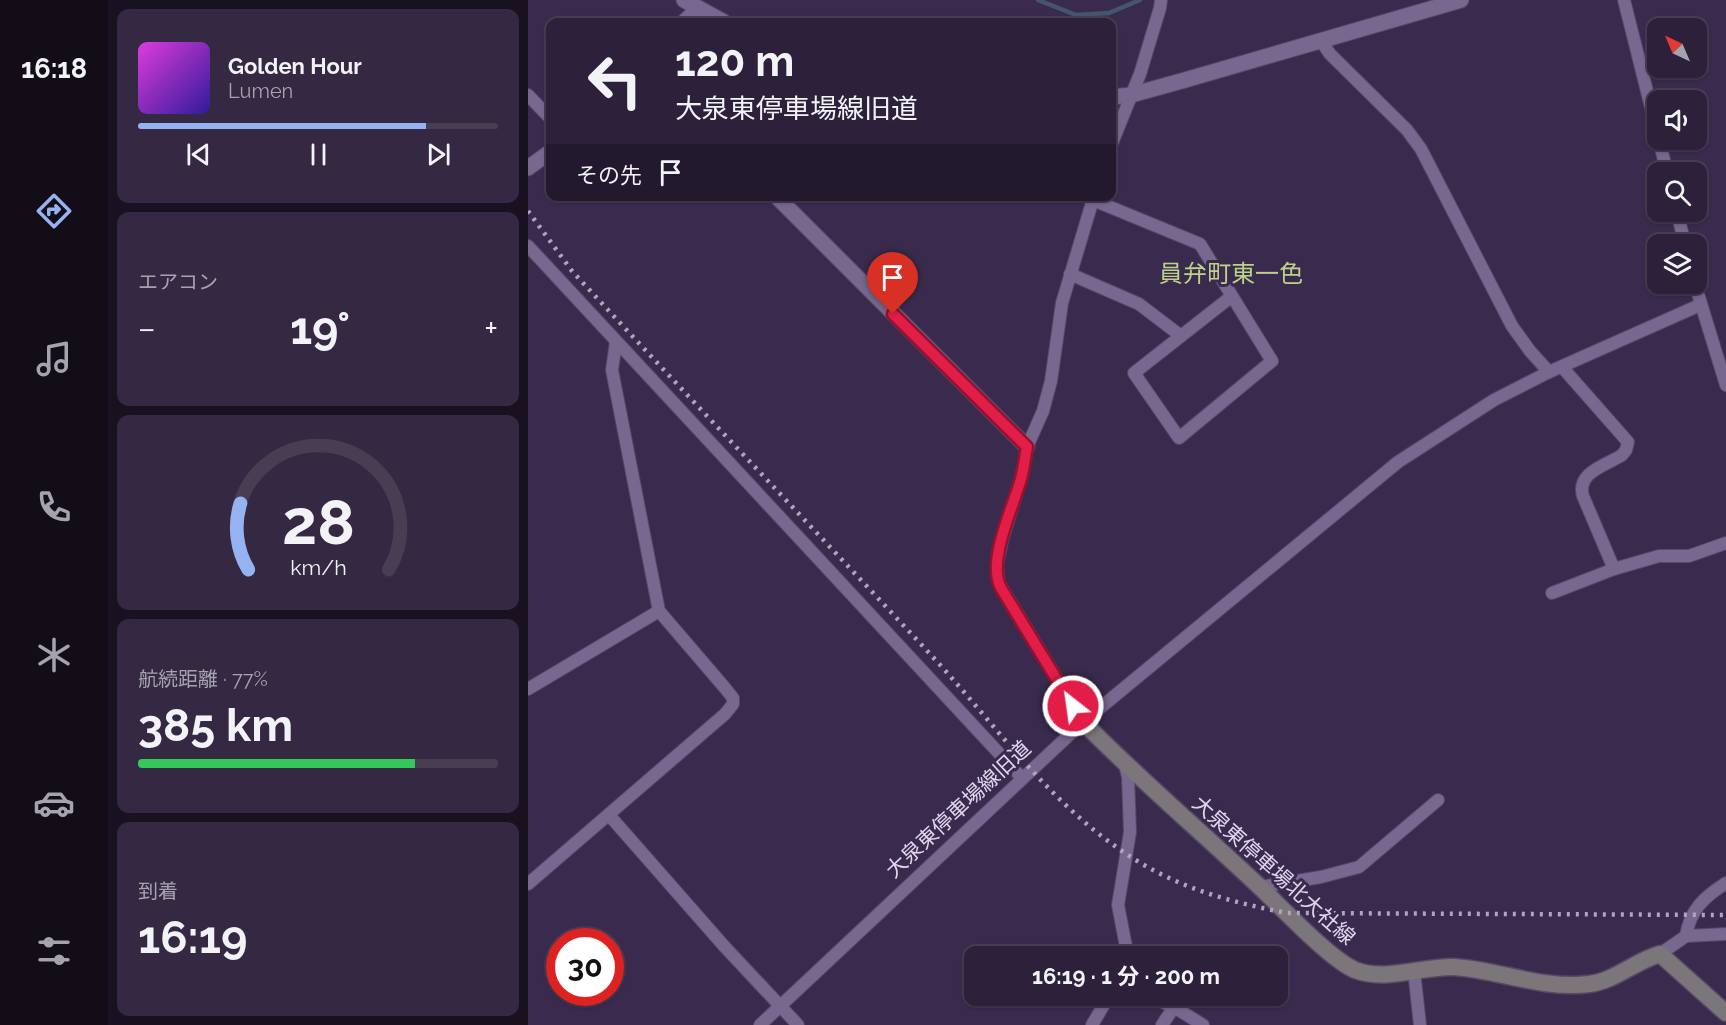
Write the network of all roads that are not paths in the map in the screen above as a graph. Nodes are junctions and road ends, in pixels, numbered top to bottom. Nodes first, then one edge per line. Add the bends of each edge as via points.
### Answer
1 (684, 0) edge
2 (1161, 0) edge
3 (1461, 0) edge
4 (1624, 0) edge
5 (702, 4) edge
6 (688, 18) edge
7 (719, 18) edge
8 (1321, 41) junction
9 (1647, 91) edge
10 (528, 95) edge
11 (1131, 95) junction
12 (1116, 97) edge
13 (546, 114) edge
14 (1116, 133) edge
15 (546, 155) edge
16 (528, 168) edge
17 (781, 201) edge
18 (1093, 201) edge
19 (1101, 201) edge
20 (528, 246) edge
21 (1070, 274) junction
22 (1697, 294) edge
23 (1232, 296) junction
24 (1700, 305) junction
25 (1181, 336) junction
26 (615, 342) junction
27 (1562, 367) junction
28 (1549, 372) junction
29 (1726, 385) edge
30 (1027, 447) junction
31 (1726, 543) edge
32 (1614, 569) junction
33 (1552, 593) dead end
34 (659, 611) junction
35 (528, 688) edge
36 (1083, 722) junction
37 (1125, 765) junction
38 (1022, 778) junction
39 (1438, 800) dead end
40 (609, 815) junction
41 (1726, 883) edge
42 (528, 884) edge
43 (1260, 887) junction
44 (1726, 934) edge
45 (1686, 936) junction
46 (1126, 946) edge
47 (1660, 954) junction
48 (1414, 971) junction
49 (779, 1006) junction
50 (1103, 1006) edge
51 (1174, 1007) joint
52 (1726, 1013) edge
53 (760, 1025) edge
54 (798, 1025) edge
55 (1092, 1025) edge
56 (1162, 1025) edge
57 (1203, 1025) edge
58 (1420, 1025) edge

1 - 5 street
2 - 11 street
3 - 8 street
4 - 9 street
5 - 6 street
5 - 7 street
8 - 11 street
8 - 28 street via 1421,148 1512,326
10 - 13 street
11 - 12 street
11 - 14 street
15 - 16 street
17 - 30 street
18 - 21 street
19 - 23 street via 1200,244
20 - 26 street
21 - 25 street via 1139,304
21 - 30 street via 1051,381
22 - 24 street
23 - 25 street
23 - 25 street via 1272,361 1179,438 1134,373
24 - 27 street, 大泉東停車場線旧道
24 - 29 street
26 - 34 street via 612,370
26 - 38 street
27 - 28 street, 大泉東停車場線旧道
27 - 32 street via 1628,442 1622,454 1588,474 1582,484 1583,496
28 - 36 street, 大泉東停車場線旧道 via 1494,400 1398,462
30 - 36 street via 1000,547 997,577
31 - 32 street via 1689,556 1659,556
32 - 33 street
34 - 35 street
34 - 40 street via 734,704
36 - 37 main road, 大泉東停車場北大社線
36 - 38 street, 大泉東停車場線旧道
37 - 43 main road, 大泉東停車場北大社線
37 - 46 street via 1130,832 1118,905
38 - 49 street, 大泉東停車場線旧道
39 - 43 street via 1359,867
40 - 42 street
40 - 49 street
41 - 45 street via 1695,908
43 - 48 main road, 大泉東停車場北大社線 via 1348,966 1381,974
44 - 45 street
45 - 47 street
47 - 48 main road, 大泉東停車場北大社線 via 1604,981 1588,984 1564,985 1453,967
47 - 52 main road
48 - 58 street
49 - 53 street, 大泉東停車場線旧道
49 - 54 street
50 - 55 street
51 - 56 street
51 - 57 street

